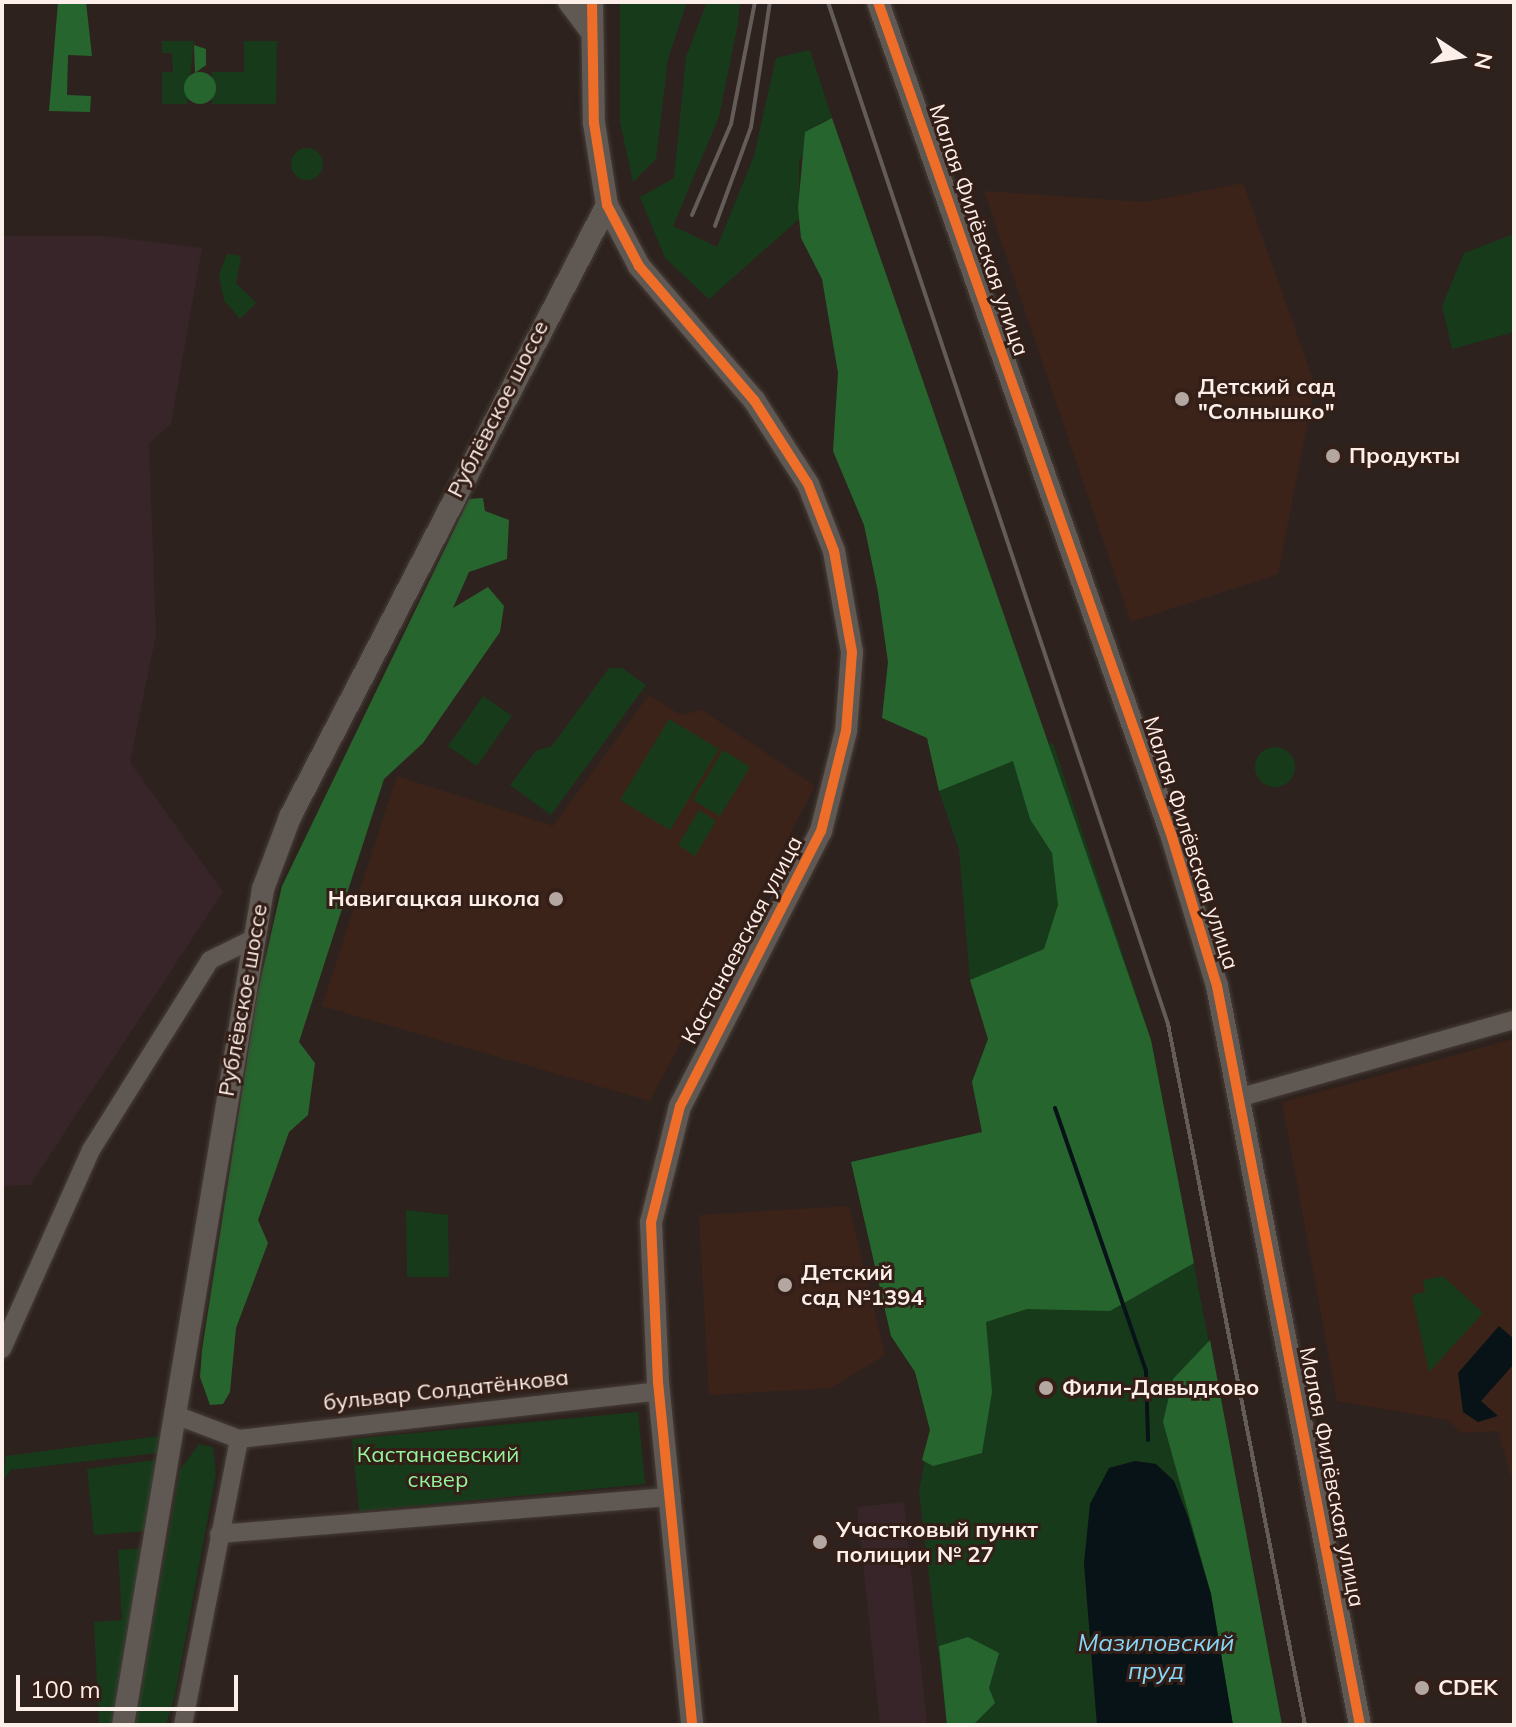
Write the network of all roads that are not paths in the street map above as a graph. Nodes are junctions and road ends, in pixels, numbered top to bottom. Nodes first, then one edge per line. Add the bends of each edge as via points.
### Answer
1 (569, 2) edge
2 (592, 2) edge
3 (878, 2) edge
4 (592, 32) junction
5 (607, 205) junction
6 (249, 941) junction
7 (1514, 1020) edge
8 (1238, 1098) junction
9 (2, 1349) edge
10 (658, 1391) junction
11 (178, 1416) junction
12 (239, 1439) junction
13 (671, 1497) junction
14 (219, 1534) junction
15 (123, 1725) edge
16 (183, 1725) edge
17 (692, 1725) edge
18 (1360, 1725) edge

1 - 4 street
2 - 4 street, Кастанаевская улица
3 - 8 street, Малая Филёвская улица via 1172,837 1217,986
4 - 5 street, Кастанаевская улица via 596,149
5 - 6 street, Рублёвское шоссе via 290,817
5 - 10 street, Кастанаевская улица via 639,266 754,400 808,484 834,551 852,652 846,731 821,831 703,1056 661,1171 649,1254
6 - 9 street via 210,960 91,1150
6 - 11 street, Рублёвское шоссе
7 - 8 street
8 - 18 street, Малая Филёвская улица
10 - 12 street, бульвар Солдатёнкова
10 - 13 street, Кастанаевская улица
11 - 12 street
11 - 15 street, Рублёвское шоссе
12 - 14 street
13 - 14 street
13 - 17 street, Кастанаевская улица
14 - 16 street

